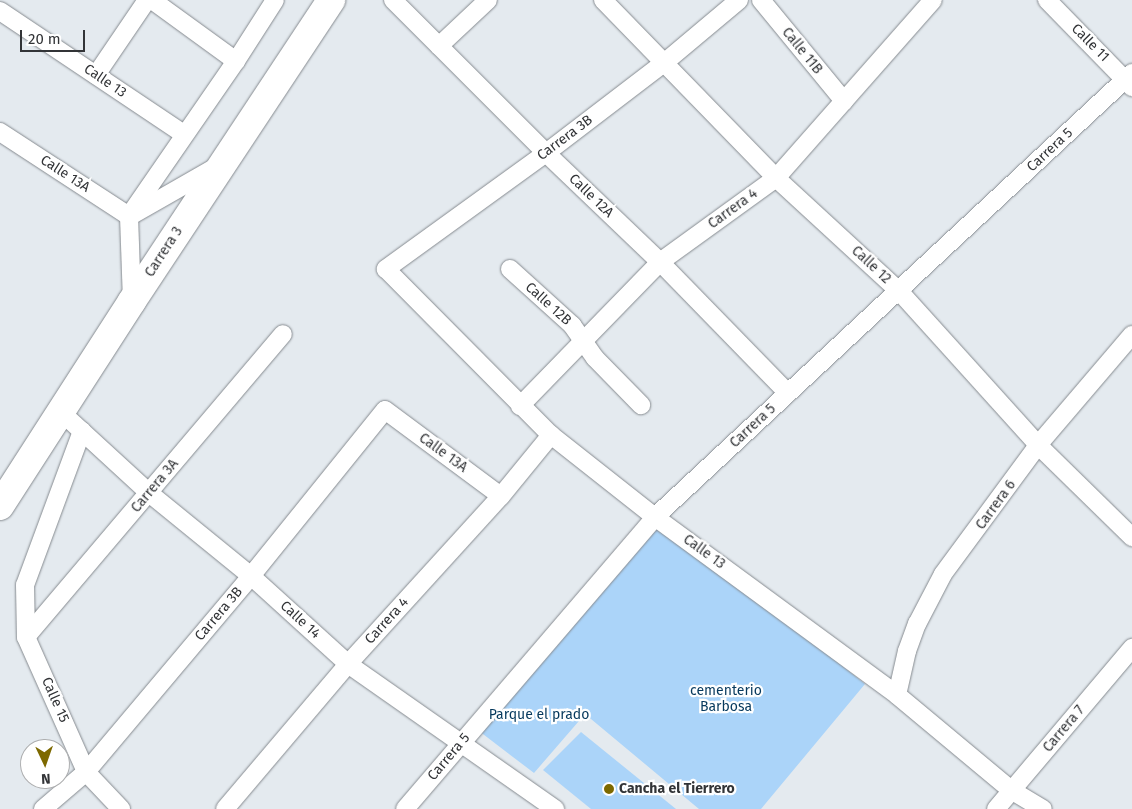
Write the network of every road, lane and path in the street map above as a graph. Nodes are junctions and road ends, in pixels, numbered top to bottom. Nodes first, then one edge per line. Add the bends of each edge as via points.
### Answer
1 (147, 0) edge
2 (152, 0) edge
3 (274, 0) edge
4 (393, 0) edge
5 (488, 0) edge
6 (603, 0) edge
7 (739, 0) edge
8 (761, 0) edge
9 (1047, 0) edge
10 (322, 3) edge
11 (923, 4) edge
12 (0, 11) edge
13 (439, 46) junction
14 (236, 61) junction
15 (665, 62) junction
16 (96, 75) junction
17 (1130, 80) edge
18 (844, 101) junction
19 (0, 132) edge
20 (184, 134) junction
21 (546, 153) junction
22 (222, 164) junction
23 (776, 178) junction
24 (130, 216) junction
25 (660, 262) junction
26 (386, 269) joint
27 (510, 269) dead end
28 (900, 291) junction
29 (132, 301) junction
30 (283, 334) dead end
31 (1132, 335) edge
32 (584, 341) junction
33 (788, 393) junction
34 (641, 404) dead end
35 (520, 406) junction
36 (385, 410) joint
37 (61, 412) junction
38 (82, 431) junction
39 (551, 435) junction
40 (1038, 445) junction
41 (149, 493) junction
42 (501, 496) junction
43 (0, 506) edge
44 (656, 517) junction
45 (1132, 537) edge
46 (251, 576) junction
47 (26, 637) junction
48 (1132, 648) edge
49 (348, 664) junction
50 (897, 696) junction
51 (461, 743) junction
52 (86, 772) junction
53 (1011, 790) junction
54 (44, 809) edge
55 (121, 809) edge
56 (225, 809) edge
57 (405, 809) edge
58 (555, 809) edge
59 (996, 809) edge
60 (1042, 809) edge

1 - 16 street
2 - 14 street
3 - 14 street
4 - 13 street, Calle 12A
5 - 13 street
6 - 15 street, Calle 12
7 - 15 street, Carrera 3B
8 - 18 street, Calle 11B
9 - 17 street, Calle 11
10 - 22 main road, Carrera 3
11 - 18 street, Carrera 4
12 - 16 street, Calle 13
13 - 21 street, Calle 12A
14 - 20 street
15 - 21 street, Carrera 3B
15 - 23 street, Calle 12
16 - 20 street, Calle 13
17 - 28 street, Carrera 5
18 - 23 street, Carrera 4
19 - 24 street, Calle 13A
20 - 24 street
21 - 25 street, Calle 12A
21 - 26 street, Carrera 3B
22 - 24 street
22 - 29 main road, Carrera 3
23 - 25 street, Carrera 4
23 - 28 street, Calle 12
24 - 29 street
25 - 32 street, Carrera 4
25 - 33 street, Calle 12A
26 - 35 street, Calle 13
27 - 32 street, Calle 12B via 572,325
28 - 33 street, Carrera 5
28 - 40 street, Calle 12
29 - 37 main road, Carrera 3
30 - 41 street, Carrera 3A
31 - 40 street, Carrera 6
32 - 34 street, Calle 12B via 595,358
32 - 35 street, Carrera 4
33 - 44 street, Carrera 5
35 - 39 street, Calle 13
36 - 42 street, Calle 13A
36 - 46 street, Carrera 3B
37 - 38 street, Calle 14
37 - 43 main road, Carrera 3
38 - 41 street, Calle 14
38 - 47 street via 25,585
39 - 42 street, Carrera 4
39 - 44 street, Calle 13
40 - 45 street, Calle 12
40 - 50 street, Carrera 6 via 929,599 907,651
41 - 46 street, Calle 14
41 - 47 street, Carrera 3A
42 - 49 street, Carrera 4
44 - 50 street, Calle 13
44 - 51 street, Carrera 5
46 - 49 street, Calle 14
46 - 52 street, Carrera 3B
47 - 52 street, Calle 15
48 - 53 street, Carrera 7
49 - 51 street, Calle 14
49 - 56 street, Carrera 4
50 - 53 street, Calle 13
51 - 57 street, Carrera 5
51 - 58 street, Calle 14
52 - 54 street, Carrera 3B
52 - 55 street, Calle 15
53 - 59 street, Carrera 7
53 - 60 street, Calle 13

